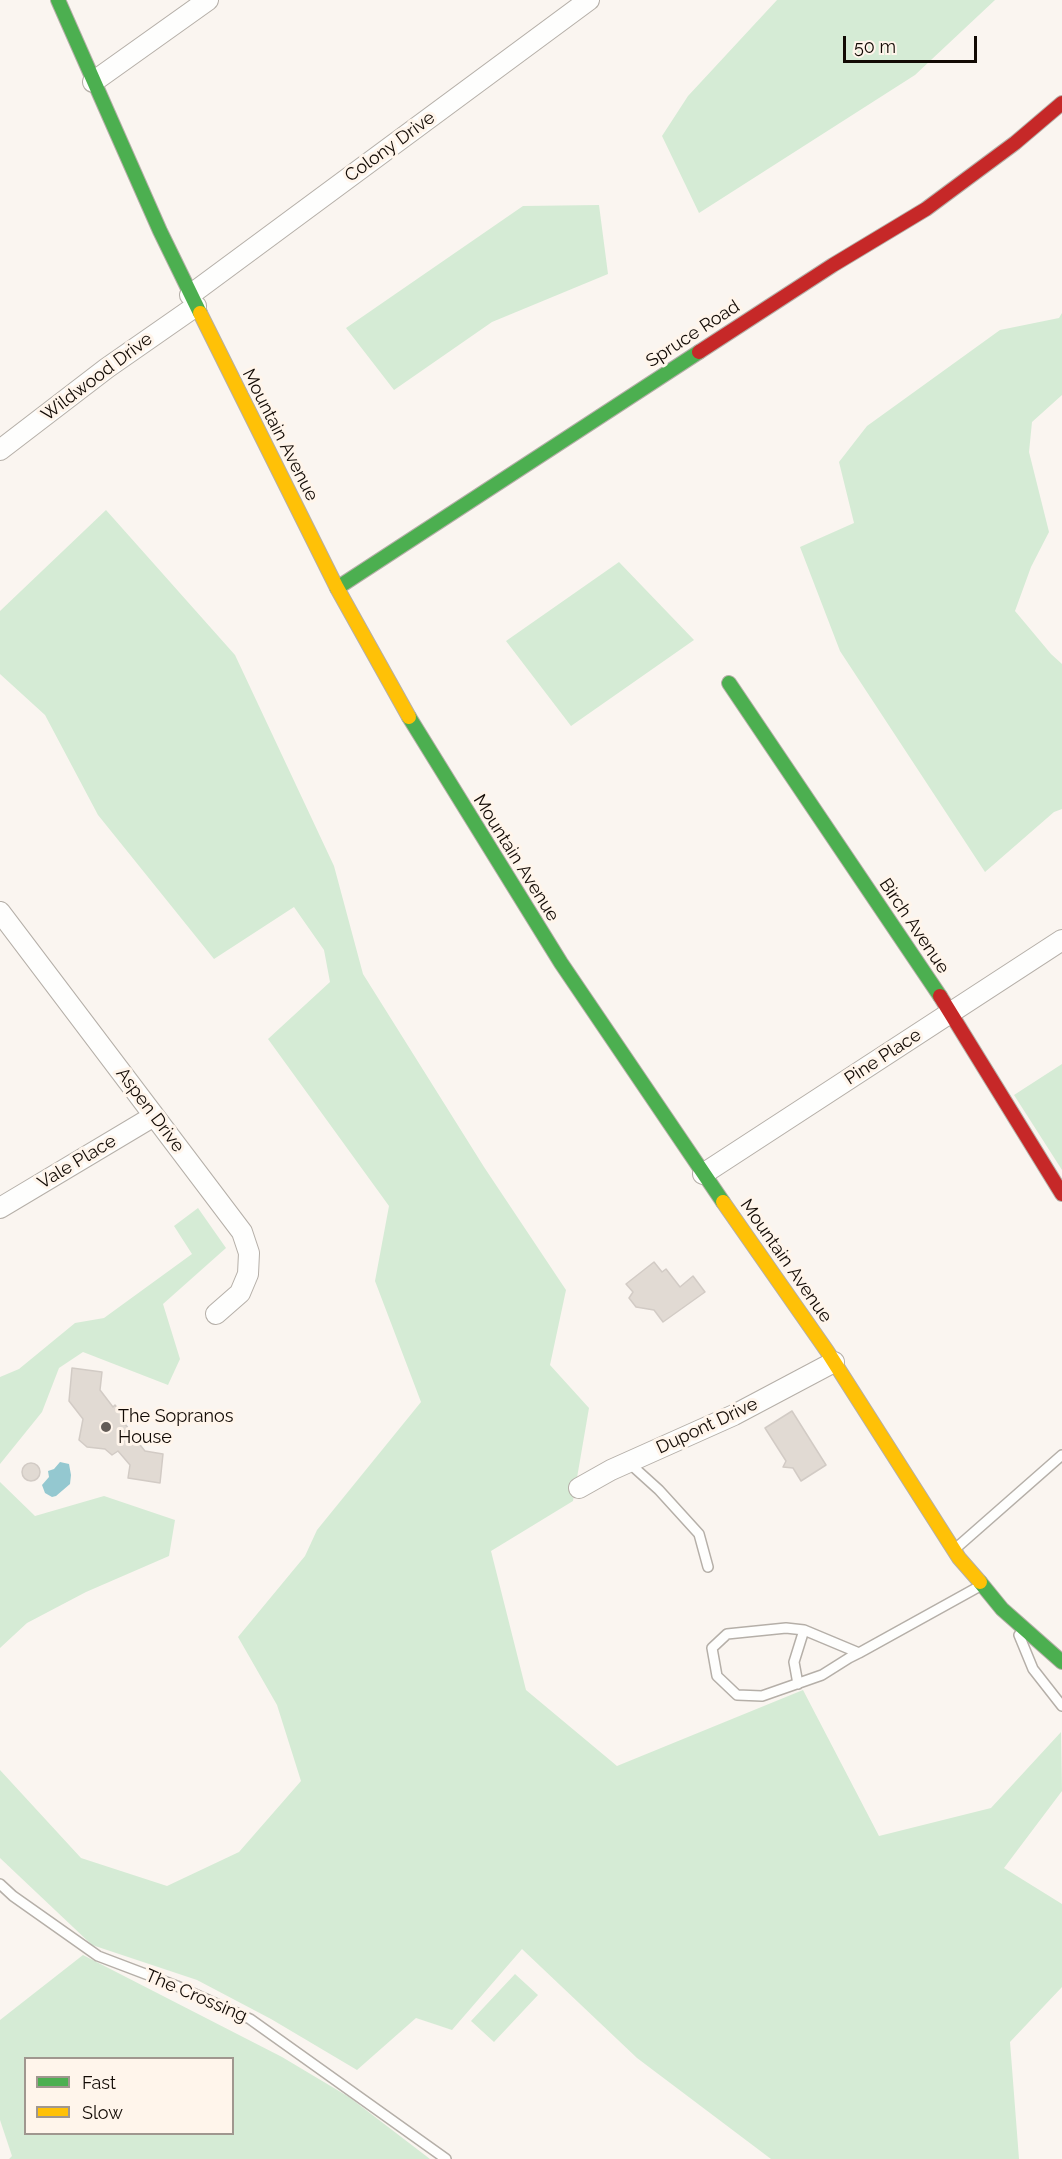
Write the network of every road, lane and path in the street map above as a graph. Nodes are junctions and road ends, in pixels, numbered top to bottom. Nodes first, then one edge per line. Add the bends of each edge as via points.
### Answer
1 (58, 0) edge
2 (208, 0) edge
3 (589, 0) edge
4 (93, 82) junction
5 (1062, 103) edge
6 (193, 300) junction
7 (0, 450) edge
8 (337, 588) junction
9 (729, 683) dead end
10 (0, 912) edge
11 (1062, 940) edge
12 (951, 1013) junction
13 (154, 1116) junction
14 (703, 1174) junction
15 (1062, 1194) edge
16 (0, 1208) edge
17 (216, 1314) dead end
18 (834, 1362) junction
19 (1062, 1455) edge
20 (628, 1462) junction
21 (579, 1488) dead end
22 (954, 1550) junction
23 (708, 1567) dead end
24 (981, 1586) junction
25 (1012, 1619) junction
26 (804, 1630) junction
27 (859, 1653) junction
28 (1062, 1662) edge
29 (798, 1684) junction
30 (1062, 1706) edge
31 (0, 1884) edge
32 (446, 2159) edge

1 - 4 street, Mountain Avenue
2 - 4 street
3 - 6 street, Colony Drive
4 - 6 street, Mountain Avenue
5 - 8 street, Spruce Road via 926,209 832,265
6 - 7 street, Wildwood Drive
6 - 8 street, Mountain Avenue
8 - 14 street, Mountain Avenue via 501,867
9 - 12 street, Birch Avenue
10 - 13 street, Aspen Drive
11 - 12 street, Pine Place
12 - 14 street, Pine Place
12 - 15 street, Birch Avenue
13 - 16 street, Vale Place
13 - 17 street, Aspen Drive via 247,1242 250,1264 245,1284
14 - 18 street, Mountain Avenue
18 - 20 street, Dupont Drive via 734,1415
18 - 22 street, Mountain Avenue
19 - 22 lane
20 - 21 street, Dupont Drive
20 - 23 lane via 660,1490 699,1534
22 - 24 street, Mountain Avenue
24 - 25 street, Mountain Avenue
24 - 27 lane
25 - 28 street, Mountain Avenue
25 - 30 lane via 1033,1669
26 - 27 lane
26 - 29 lane via 794,1662
26 - 29 lane via 727,1634 712,1648 717,1676 737,1695 762,1696
27 - 29 lane
31 - 32 lane, The Crossing via 98,1956 250,2019

